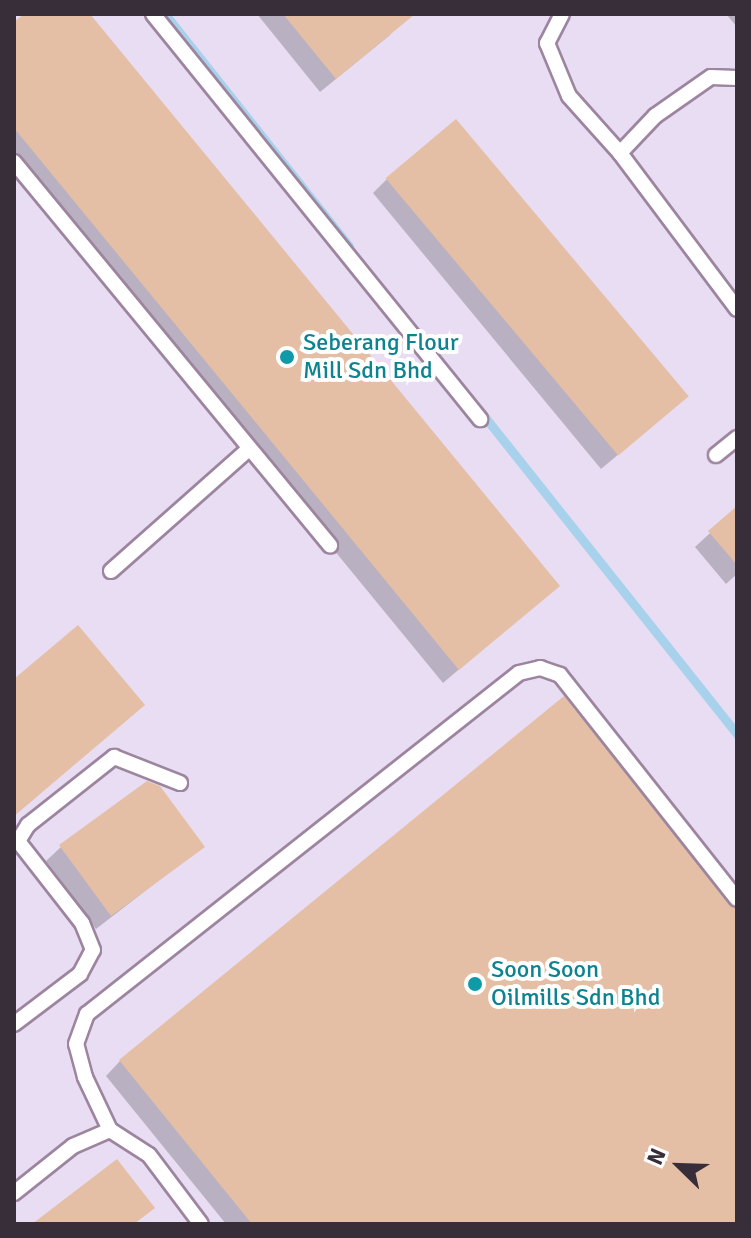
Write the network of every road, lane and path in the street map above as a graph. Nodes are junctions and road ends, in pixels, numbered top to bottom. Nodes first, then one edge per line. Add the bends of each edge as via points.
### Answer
1 (153, 14) edge
2 (562, 14) edge
3 (737, 78) edge
4 (620, 153) junction
5 (14, 162) edge
6 (737, 309) edge
7 (480, 419) dead end
8 (737, 438) edge
9 (249, 449) junction
10 (716, 455) dead end
11 (330, 546) dead end
12 (111, 571) dead end
13 (180, 783) dead end
14 (16, 839) edge
15 (737, 899) edge
16 (14, 1024) edge
17 (110, 1130) junction
18 (14, 1193) edge
19 (194, 1222) edge

1 - 7 lane
2 - 4 lane via 547,43 569,96
3 - 4 lane via 711,77 655,116
4 - 6 lane
5 - 9 lane
8 - 10 lane
9 - 11 lane
9 - 12 lane
13 - 14 lane via 114,757
14 - 16 lane via 82,923 93,950 80,974
15 - 17 lane via 560,675 540,668 519,673 87,1014 76,1044
17 - 18 lane via 73,1146
17 - 19 lane via 149,1155

